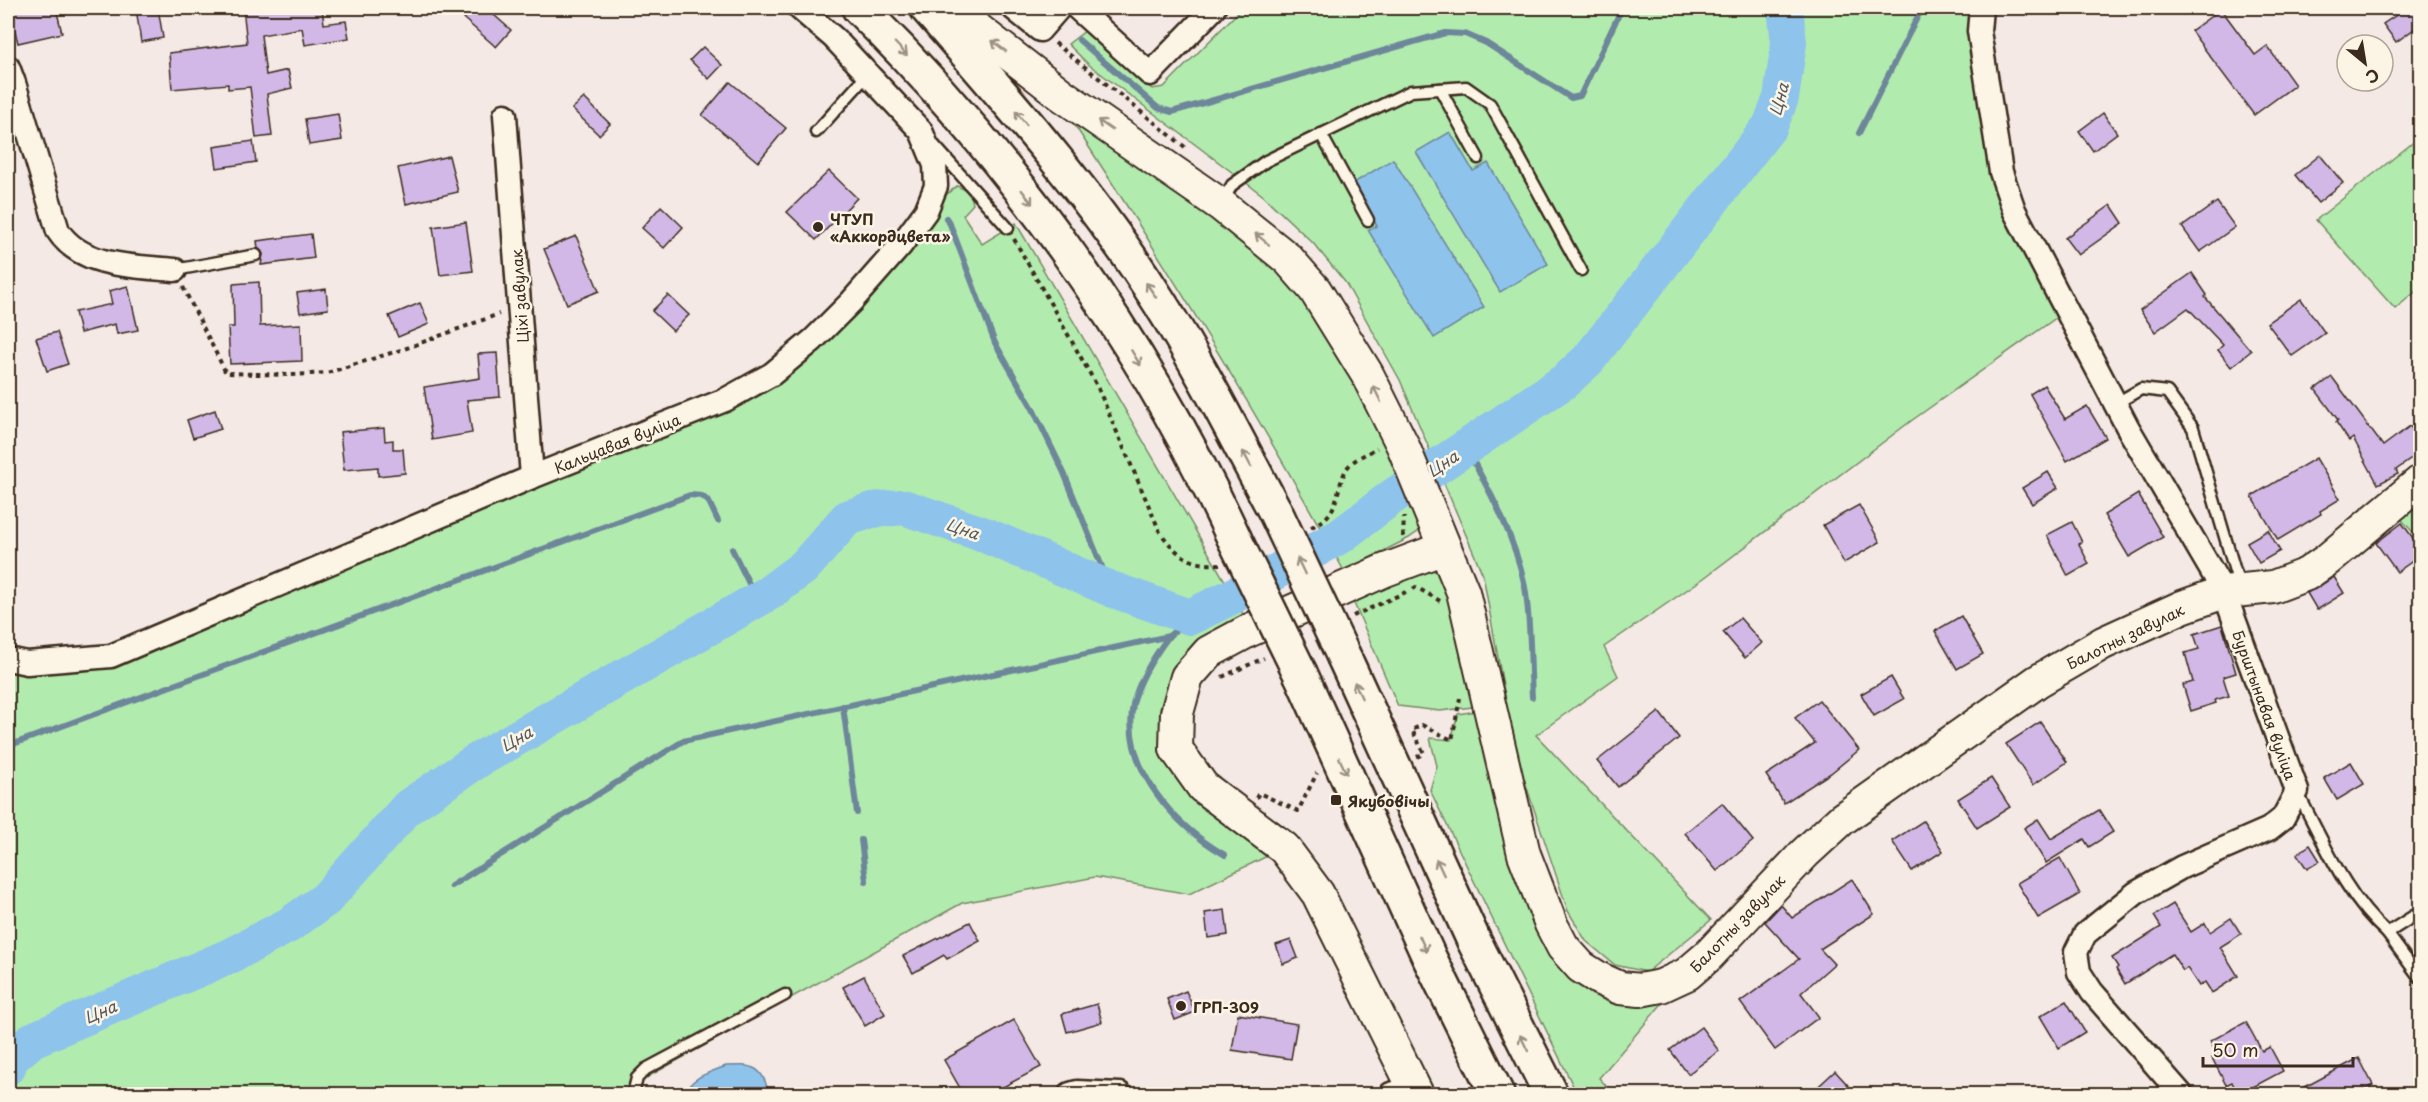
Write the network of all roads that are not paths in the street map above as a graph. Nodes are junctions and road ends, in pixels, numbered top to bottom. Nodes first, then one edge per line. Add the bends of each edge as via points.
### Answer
1 (799, 8) edge
2 (859, 8) edge
3 (927, 8) edge
4 (950, 8) edge
5 (1013, 8) edge
6 (1059, 8) edge
7 (1077, 8) edge
8 (1214, 8) edge
9 (1981, 8) edge
10 (8, 67) edge
11 (868, 74) junction
12 (1440, 89) junction
13 (505, 115) dead end
14 (921, 131) junction
15 (816, 132) dead end
16 (1321, 134) junction
17 (1478, 158) dead end
18 (1221, 205) junction
19 (1368, 220) dead end
20 (1008, 228) dead end
21 (256, 255) dead end
22 (175, 270) joint
23 (1581, 270) dead end
24 (2115, 404) junction
25 (532, 477) junction
26 (2421, 482) edge
27 (1444, 548) junction
28 (2232, 592) junction
29 (8, 658) edge
30 (2297, 791) junction
31 (2421, 912) edge
32 (2387, 933) junction
33 (2421, 978) edge
34 (785, 995) dead end
35 (1407, 1092) edge
36 (633, 1095) edge
37 (1070, 1095) edge
38 (1120, 1095) edge
39 (1497, 1095) edge
40 (1551, 1095) edge
41 (2181, 1095) edge

1 - 11 street, Кальцавая вуліца
2 -> 39 highway, bridge via 945,96 1007,170 1064,245 1135,356 1209,484
40 -> 3 highway, bridge via 1470,931 1275,511 1170,320 1116,237
18 -> 4 main road, Балотны завулак via 1062,95
5 - 6 street via 1040,30
7 - 8 street via 1150,75
9 - 24 street via 1979,31 2001,172 2014,210
10 - 22 street via 58,231 66,243 106,262
11 - 14 street, Кальцавая вуліца
11 - 15 lane
12 - 16 lane via 1411,91
12 - 17 lane
12 - 23 lane via 1466,87 1490,104
13 - 25 street, Ціхі завулак
14 - 20 lane
14 - 25 street, Кальцавая вуліца via 935,165 936,186 926,211 894,253 813,340 772,374 725,400
16 - 18 lane via 1266,161 1232,185
16 - 19 lane
27 -> 18 main road, Балотны завулак via 1404,446 1367,374 1315,290 1288,259
21 - 22 lane
24 - 28 street
24 - 28 lane via 2141,389 2167,392 2193,428
25 - 29 street, Кальцавая вуліца via 111,656 27,663
26 - 28 main road, Балотны завулак via 2307,574 2273,587
27 - 28 main road, Балотны завулак via 1463,592 1524,854 1551,924 1563,947 1581,966 1620,988 1640,990 1687,974 1842,819 2003,704 2103,643 2182,607
27 - 35 main road via 1383,571 1209,652 1187,677 1177,713 1176,749 1203,787 1284,848 1318,894
28 - 30 street, Бурштынавая вуліца
30 - 32 lane via 2345,881
30 - 41 street, Бурштынавая вуліца via 2283,818 2269,829 2182,867 2136,893 2085,934 2076,952 2079,972 2092,992
31 - 32 lane
32 - 33 lane
34 - 36 lane via 646,1069 637,1078
37 - 38 street

